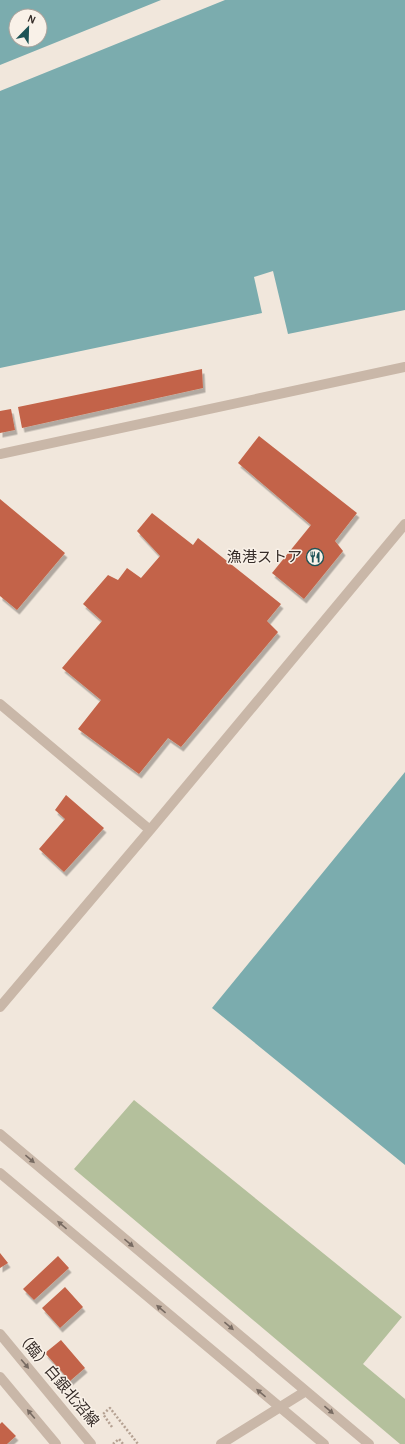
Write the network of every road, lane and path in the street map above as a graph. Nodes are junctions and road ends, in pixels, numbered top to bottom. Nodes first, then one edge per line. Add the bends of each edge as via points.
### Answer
1 (405, 367) edge
2 (0, 454) edge
3 (405, 524) edge
4 (0, 704) edge
5 (150, 830) junction
6 (0, 1007) edge
7 (0, 1134) edge
8 (0, 1173) edge
9 (0, 1334) edge
10 (0, 1377) edge
11 (306, 1390) junction
12 (279, 1408) junction
13 (112, 1427) dead end
14 (56, 1444) edge
15 (91, 1444) edge
16 (113, 1444) edge
17 (123, 1444) edge
18 (138, 1444) edge
19 (221, 1444) edge
20 (324, 1444) edge
21 (370, 1444) edge

1 - 2 street
3 - 5 street
4 - 5 street
5 - 6 street
7 -> 11 street
12 -> 8 street
9 -> 15 street, （臨）白銀北沼線
14 -> 10 street
11 - 12 street
11 -> 21 street
12 - 19 street
12 - 20 street
13 - 18 path via 103,1414 110,1408
16 - 17 path via 119,1439

